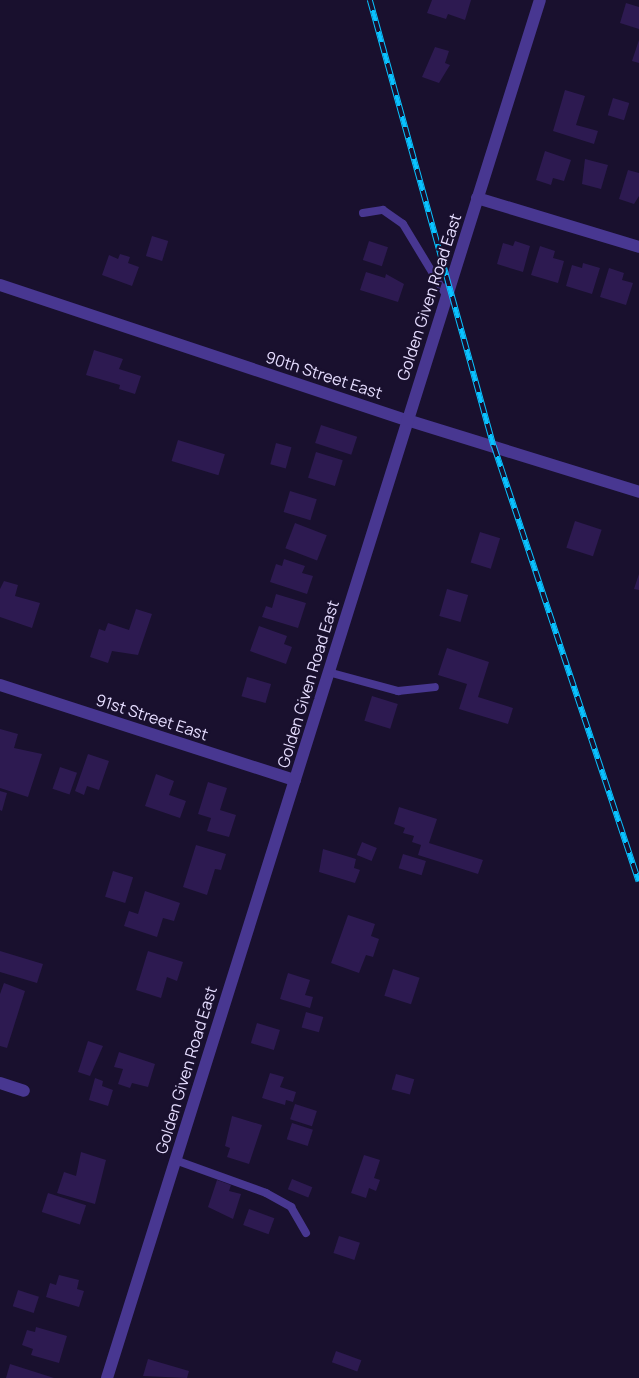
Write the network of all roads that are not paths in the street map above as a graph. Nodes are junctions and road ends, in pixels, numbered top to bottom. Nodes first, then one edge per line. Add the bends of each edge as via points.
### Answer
1 (540, 0) edge
2 (477, 198) junction
3 (363, 212) dead end
4 (639, 247) edge
5 (0, 285) edge
6 (446, 295) junction
7 (407, 420) junction
8 (639, 492) edge
9 (328, 672) junction
10 (0, 685) edge
11 (435, 687) dead end
12 (295, 780) junction
13 (0, 1083) edge
14 (24, 1091) dead end
15 (176, 1160) junction
16 (306, 1233) dead end
17 (107, 1378) edge

1 - 2 street, Golden Given Road East
2 - 4 street
2 - 6 street, Golden Given Road East
3 - 6 lane via 383,210 403,224
5 - 7 street, 90th Street East
6 - 7 street, Golden Given Road East
7 - 8 street, 90th Street East
7 - 9 street, Golden Given Road East
9 - 11 lane via 398,691
9 - 12 street, Golden Given Road East
10 - 12 street, 91st Street East
12 - 15 street, Golden Given Road East
13 - 14 street
15 - 16 lane via 266,1193 291,1207
15 - 17 street, Golden Given Road East

